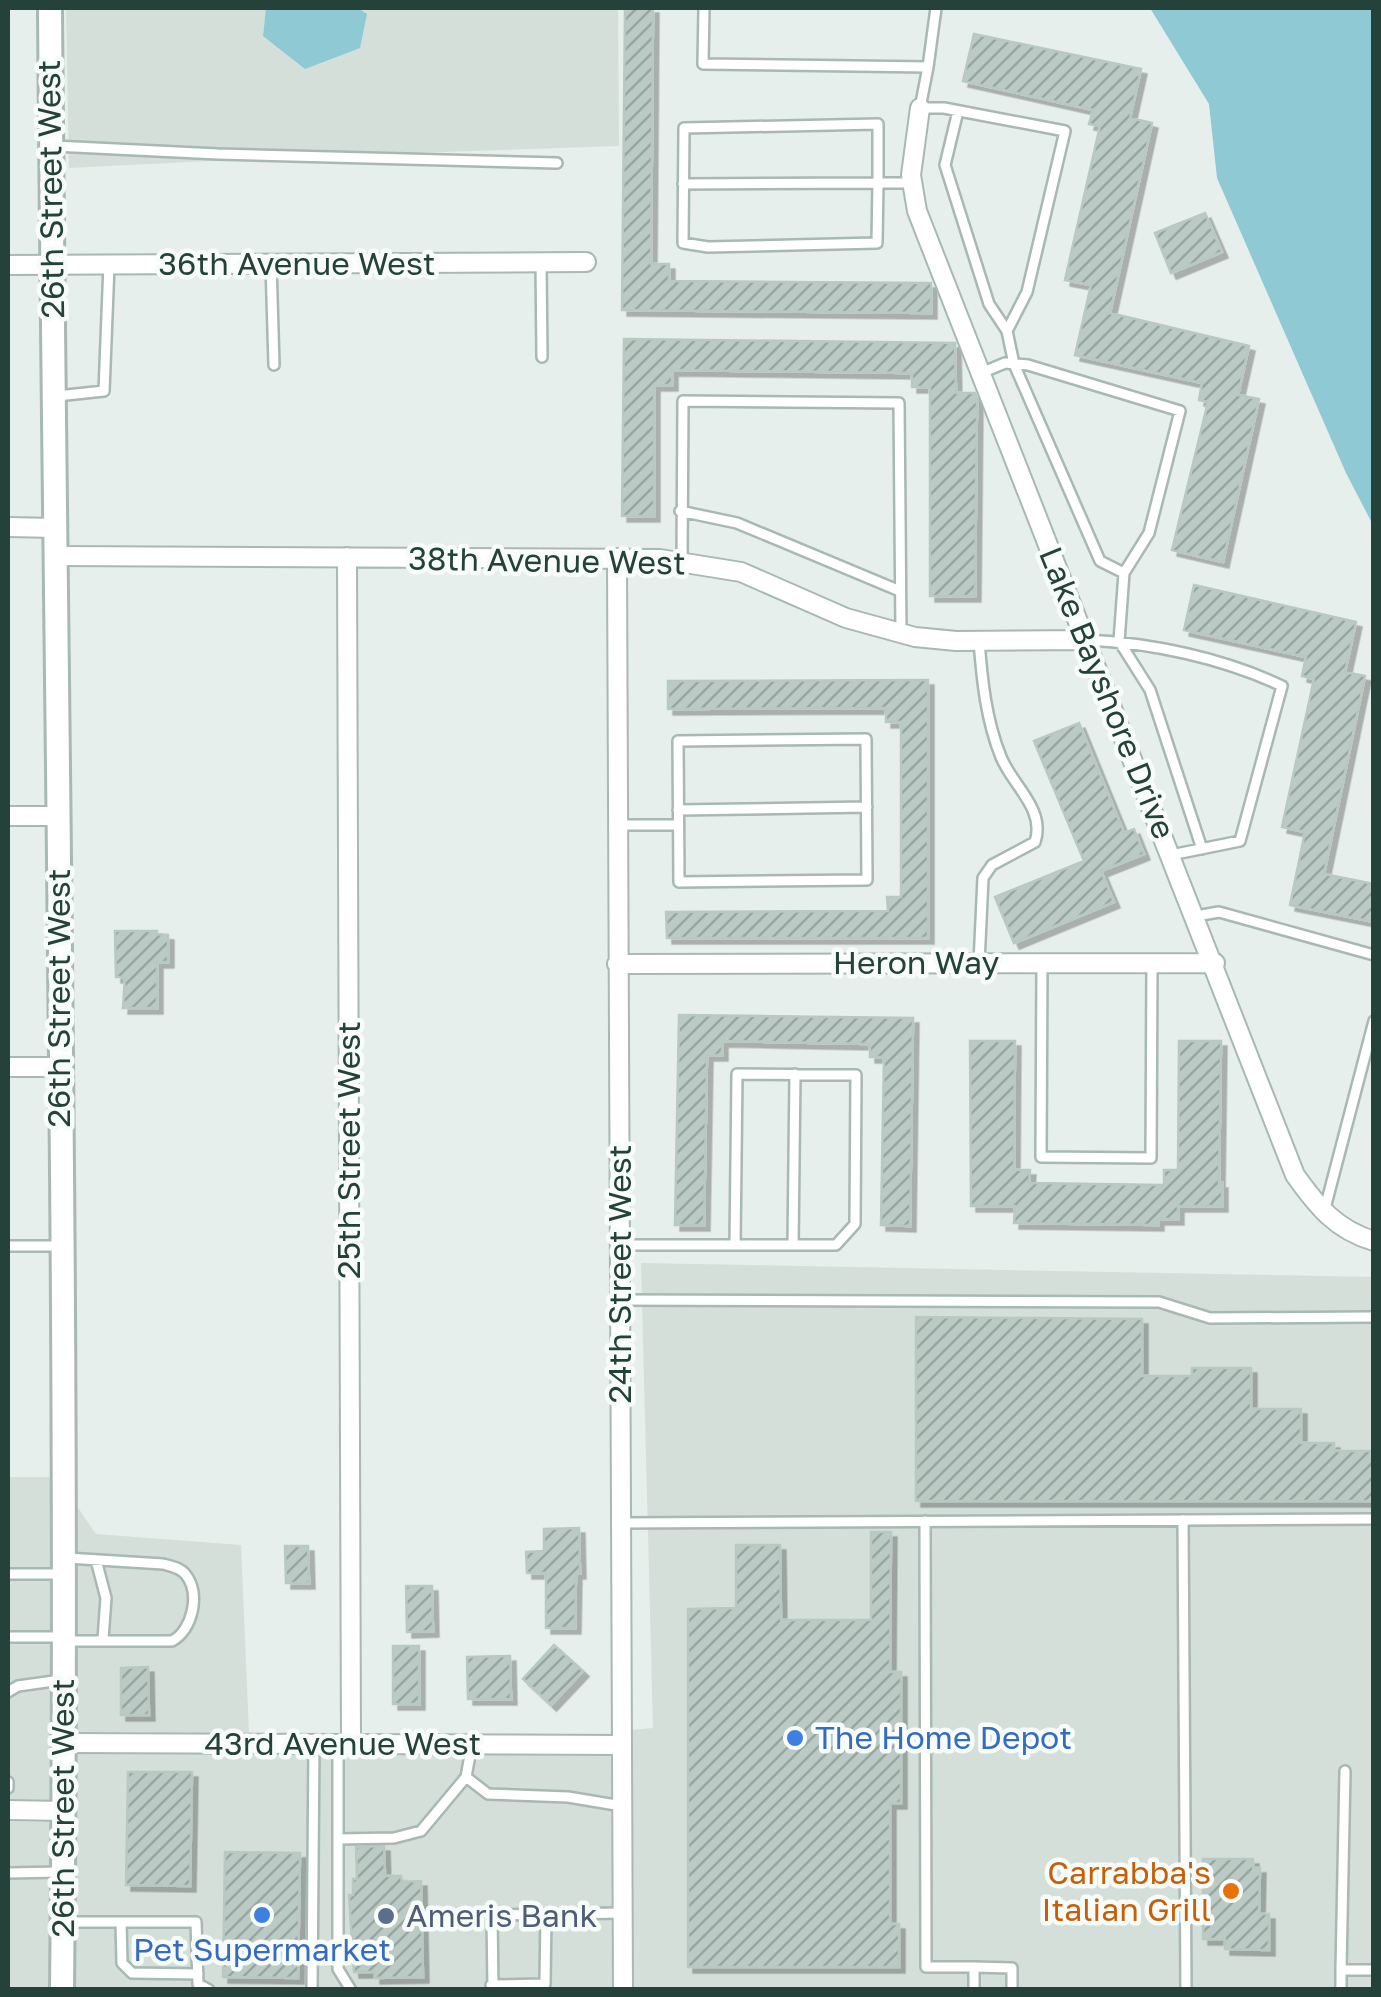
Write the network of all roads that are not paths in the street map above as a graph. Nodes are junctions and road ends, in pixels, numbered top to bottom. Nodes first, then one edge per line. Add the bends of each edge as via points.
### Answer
1 (50, 8) edge
2 (704, 8) edge
3 (936, 8) edge
4 (928, 66) junction
5 (920, 108) junction
6 (958, 110) junction
7 (51, 146) junction
8 (557, 163) dead end
9 (878, 182) junction
10 (912, 182) junction
11 (683, 184) junction
12 (542, 262) junction
13 (586, 262) dead end
14 (271, 264) junction
15 (8, 265) edge
16 (52, 265) junction
17 (109, 265) junction
18 (1006, 331) junction
19 (542, 357) dead end
20 (274, 364) dead end
21 (1014, 364) junction
22 (980, 374) junction
23 (54, 397) junction
24 (680, 511) junction
25 (8, 528) edge
26 (56, 528) junction
27 (56, 556) junction
28 (347, 557) junction
29 (617, 558) junction
30 (682, 562) junction
31 (1124, 573) junction
32 (900, 592) junction
33 (901, 634) junction
34 (1086, 640) junction
35 (979, 641) junction
36 (1120, 641) junction
37 (866, 807) junction
38 (678, 810) junction
39 (8, 816) edge
40 (58, 816) junction
41 (678, 824) junction
42 (618, 825) junction
43 (1202, 848) junction
44 (1171, 855) junction
45 (1196, 916) junction
46 (1374, 956) edge
47 (979, 963) junction
48 (1042, 963) junction
49 (1152, 963) junction
50 (1214, 963) junction
51 (617, 964) junction
52 (1374, 1021) edge
53 (8, 1067) edge
54 (59, 1067) junction
55 (795, 1074) junction
56 (1324, 1214) junction
57 (1373, 1241) edge
58 (735, 1244) junction
59 (620, 1245) junction
60 (793, 1245) junction
61 (8, 1246) edge
62 (60, 1246) junction
63 (620, 1300) junction
64 (1374, 1316) edge
65 (1374, 1519) edge
66 (1183, 1520) junction
67 (925, 1522) junction
68 (621, 1523) junction
69 (96, 1560) junction
70 (63, 1566) junction
71 (8, 1574) edge
72 (8, 1637) edge
73 (63, 1639) junction
74 (103, 1639) junction
75 (63, 1680) junction
76 (8, 1692) edge
77 (64, 1742) junction
78 (314, 1744) junction
79 (345, 1744) junction
80 (472, 1744) junction
81 (622, 1745) junction
82 (1345, 1771) dead end
83 (466, 1777) junction
84 (622, 1806) junction
85 (8, 1810) edge
86 (63, 1811) junction
87 (338, 1839) junction
88 (63, 1872) junction
89 (8, 1873) edge
90 (622, 1913) junction
91 (546, 1914) junction
92 (62, 1922) junction
93 (120, 1922) junction
94 (974, 1967) junction
95 (1341, 1970) junction
96 (1374, 1970) edge
97 (198, 1974) junction
98 (492, 1987) edge
99 (62, 1990) edge
100 (208, 1990) edge
101 (312, 1990) edge
102 (351, 1990) edge
103 (623, 1990) edge
104 (974, 1990) edge
105 (1012, 1990) edge
106 (1186, 1990) edge
107 (1340, 1990) edge

1 - 7 street, 26th Street West
2 - 4 lane via 704,64
3 - 4 lane
4 - 5 lane
5 - 6 lane
5 - 10 street, Lake Bayshore Drive
6 - 18 lane via 945,165 989,304
6 - 18 lane via 1066,131 1027,292
7 - 8 lane
7 - 16 street, 26th Street West
9 - 10 lane
9 - 11 lane
9 - 11 lane via 878,124 684,128
9 - 11 lane via 877,243 708,246 683,242
10 - 22 street, Lake Bayshore Drive via 916,211
12 - 13 street, 36th Avenue West
12 - 14 street, 36th Avenue West
12 - 19 lane
14 - 17 street, 36th Avenue West
14 - 20 lane
15 - 16 street, 36th Avenue West
16 - 17 street, 36th Avenue West
16 - 23 street, 26th Street West
17 - 23 lane via 104,391
18 - 21 lane
21 - 22 lane
21 - 31 lane via 1100,561
21 - 31 lane via 1180,411 1149,533
22 - 34 street, Lake Bayshore Drive
23 - 26 street, 26th Street West
24 - 30 lane
24 - 32 lane via 737,523
24 - 32 lane via 683,401 899,404
25 - 26 street
26 - 27 street, 26th Street West
27 - 28 street, 38th Avenue West
27 - 40 street, 26th Street West
28 - 29 street, 38th Avenue West
28 - 79 street, 25th Street West
29 - 30 street, 38th Avenue West
29 - 42 street, 24th Street West
30 - 33 street, 38th Avenue West via 741,572
31 - 36 lane
32 - 33 lane
33 - 35 street, 38th Avenue West
34 - 35 street, 38th Avenue West
34 - 36 lane
34 - 44 street, Lake Bayshore Drive
35 - 47 lane via 982,692 1002,758 1035,813 1038,831 1035,842 992,865 983,878
36 - 43 lane via 1150,690
36 - 43 lane via 1242,667 1282,686 1240,841
37 - 38 lane
37 - 38 lane via 866,739 678,741
37 - 41 lane via 868,880 679,882
38 - 41 lane
39 - 40 street
40 - 54 street, 26th Street West
41 - 42 lane
42 - 51 street, 24th Street West
43 - 44 lane
44 - 45 street, Lake Bayshore Drive
45 - 46 lane via 1220,912
45 - 50 street, Lake Bayshore Drive
47 - 48 street, Heron Way
47 - 51 street, Heron Way
48 - 49 street, Heron Way
48 - 49 lane via 1042,1157 1150,1158
49 - 50 street, Heron Way
50 - 56 street, Lake Bayshore Drive via 1295,1175
51 - 59 street, 24th Street West
52 - 56 lane
53 - 54 street
54 - 62 street, 26th Street West
55 - 58 lane via 737,1074
55 - 60 lane
55 - 60 lane via 856,1075 855,1224 836,1245
56 - 57 street, Lake Bayshore Drive via 1348,1233
58 - 59 lane
58 - 60 lane
59 - 63 street, 24th Street West
61 - 62 lane
62 - 70 street, 26th Street West
63 - 64 lane via 1159,1302 1210,1318
63 - 68 street, 24th Street West
65 - 66 lane
66 - 67 lane
66 - 106 lane
67 - 68 lane
67 - 94 lane via 926,1967
68 - 81 street, 24th Street West
69 - 70 lane
69 - 74 lane via 106,1598
69 - 74 lane via 176,1567 191,1588 190,1626 183,1635 172,1641
70 - 71 lane
70 - 73 street, 26th Street West
72 - 73 lane
73 - 74 lane
73 - 75 street, 26th Street West
75 - 76 lane
75 - 77 street, 26th Street West
77 - 78 street, 43rd Avenue West
77 - 86 street, 26th Street West
78 - 79 street, 43rd Avenue West
78 - 101 lane
79 - 80 street, 43rd Avenue West
79 - 87 lane
80 - 81 street, 43rd Avenue West
80 - 83 lane
81 - 84 street, 24th Street West
82 - 95 lane
83 - 84 lane via 488,1794
83 - 87 lane via 421,1831
84 - 90 street, 24th Street West
85 - 86 street
86 - 88 street, 26th Street West
87 - 102 lane via 338,1969
88 - 89 lane
88 - 92 street, 26th Street West
90 - 91 lane
90 - 103 street, 24th Street West
91 - 98 lane via 545,1984
91 - 98 lane via 492,1915
92 - 93 lane
92 - 99 street, 26th Street West
93 - 97 lane via 122,1963 132,1973
93 - 97 lane via 196,1922
94 - 104 lane
94 - 105 lane via 1012,1968
95 - 96 lane
95 - 107 lane
97 - 100 lane via 198,1984

